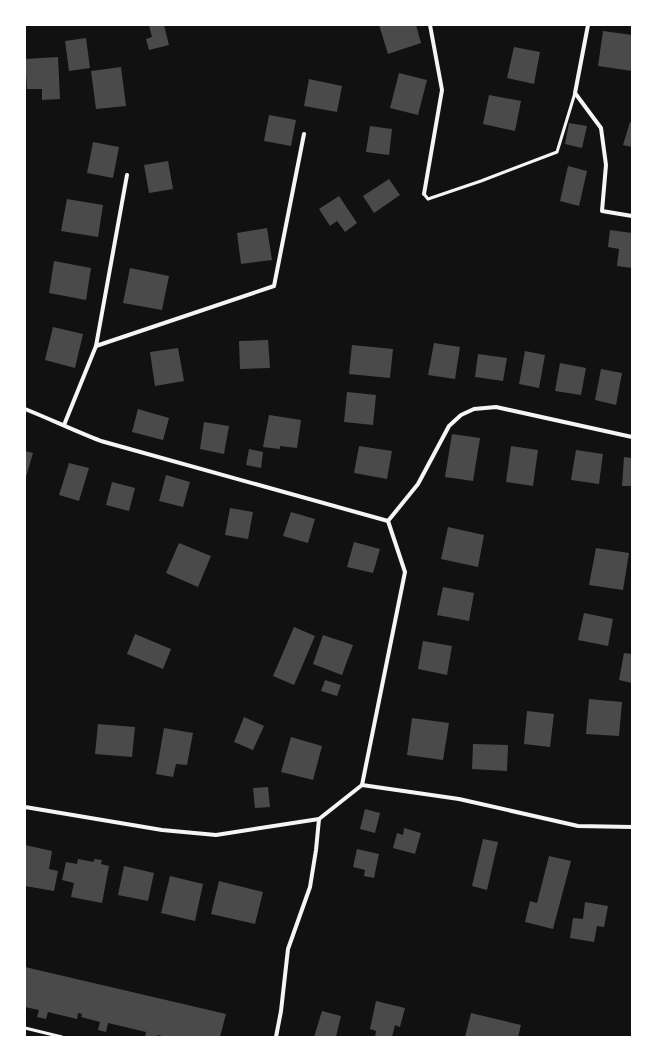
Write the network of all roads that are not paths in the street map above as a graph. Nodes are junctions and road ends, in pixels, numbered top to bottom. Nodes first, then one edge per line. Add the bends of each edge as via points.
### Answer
1 (430, 25) edge
2 (588, 25) edge
3 (575, 93) junction
4 (304, 134) dead end
5 (127, 175) dead end
6 (424, 194) joint
7 (632, 216) edge
8 (96, 346) junction
9 (25, 409) edge
10 (64, 425) junction
11 (632, 437) edge
12 (388, 521) junction
13 (362, 785) junction
14 (25, 807) edge
15 (319, 819) junction
16 (632, 827) edge
17 (25, 1028) edge
18 (62, 1037) edge
19 (276, 1037) edge

1 - 6 street via 442,90
2 - 3 street
3 - 6 lane via 557,152 428,199
3 - 7 street via 601,128 606,165 602,211
4 - 8 street via 274,286
5 - 8 street
8 - 10 street
9 - 10 street
10 - 12 street via 101,441
11 - 12 street via 496,407 474,409 449,426 418,484
12 - 13 street via 405,572
13 - 15 street
13 - 16 street via 459,799 578,826
14 - 15 street via 162,830 216,835
15 - 19 street via 310,887 288,949
17 - 18 lane

